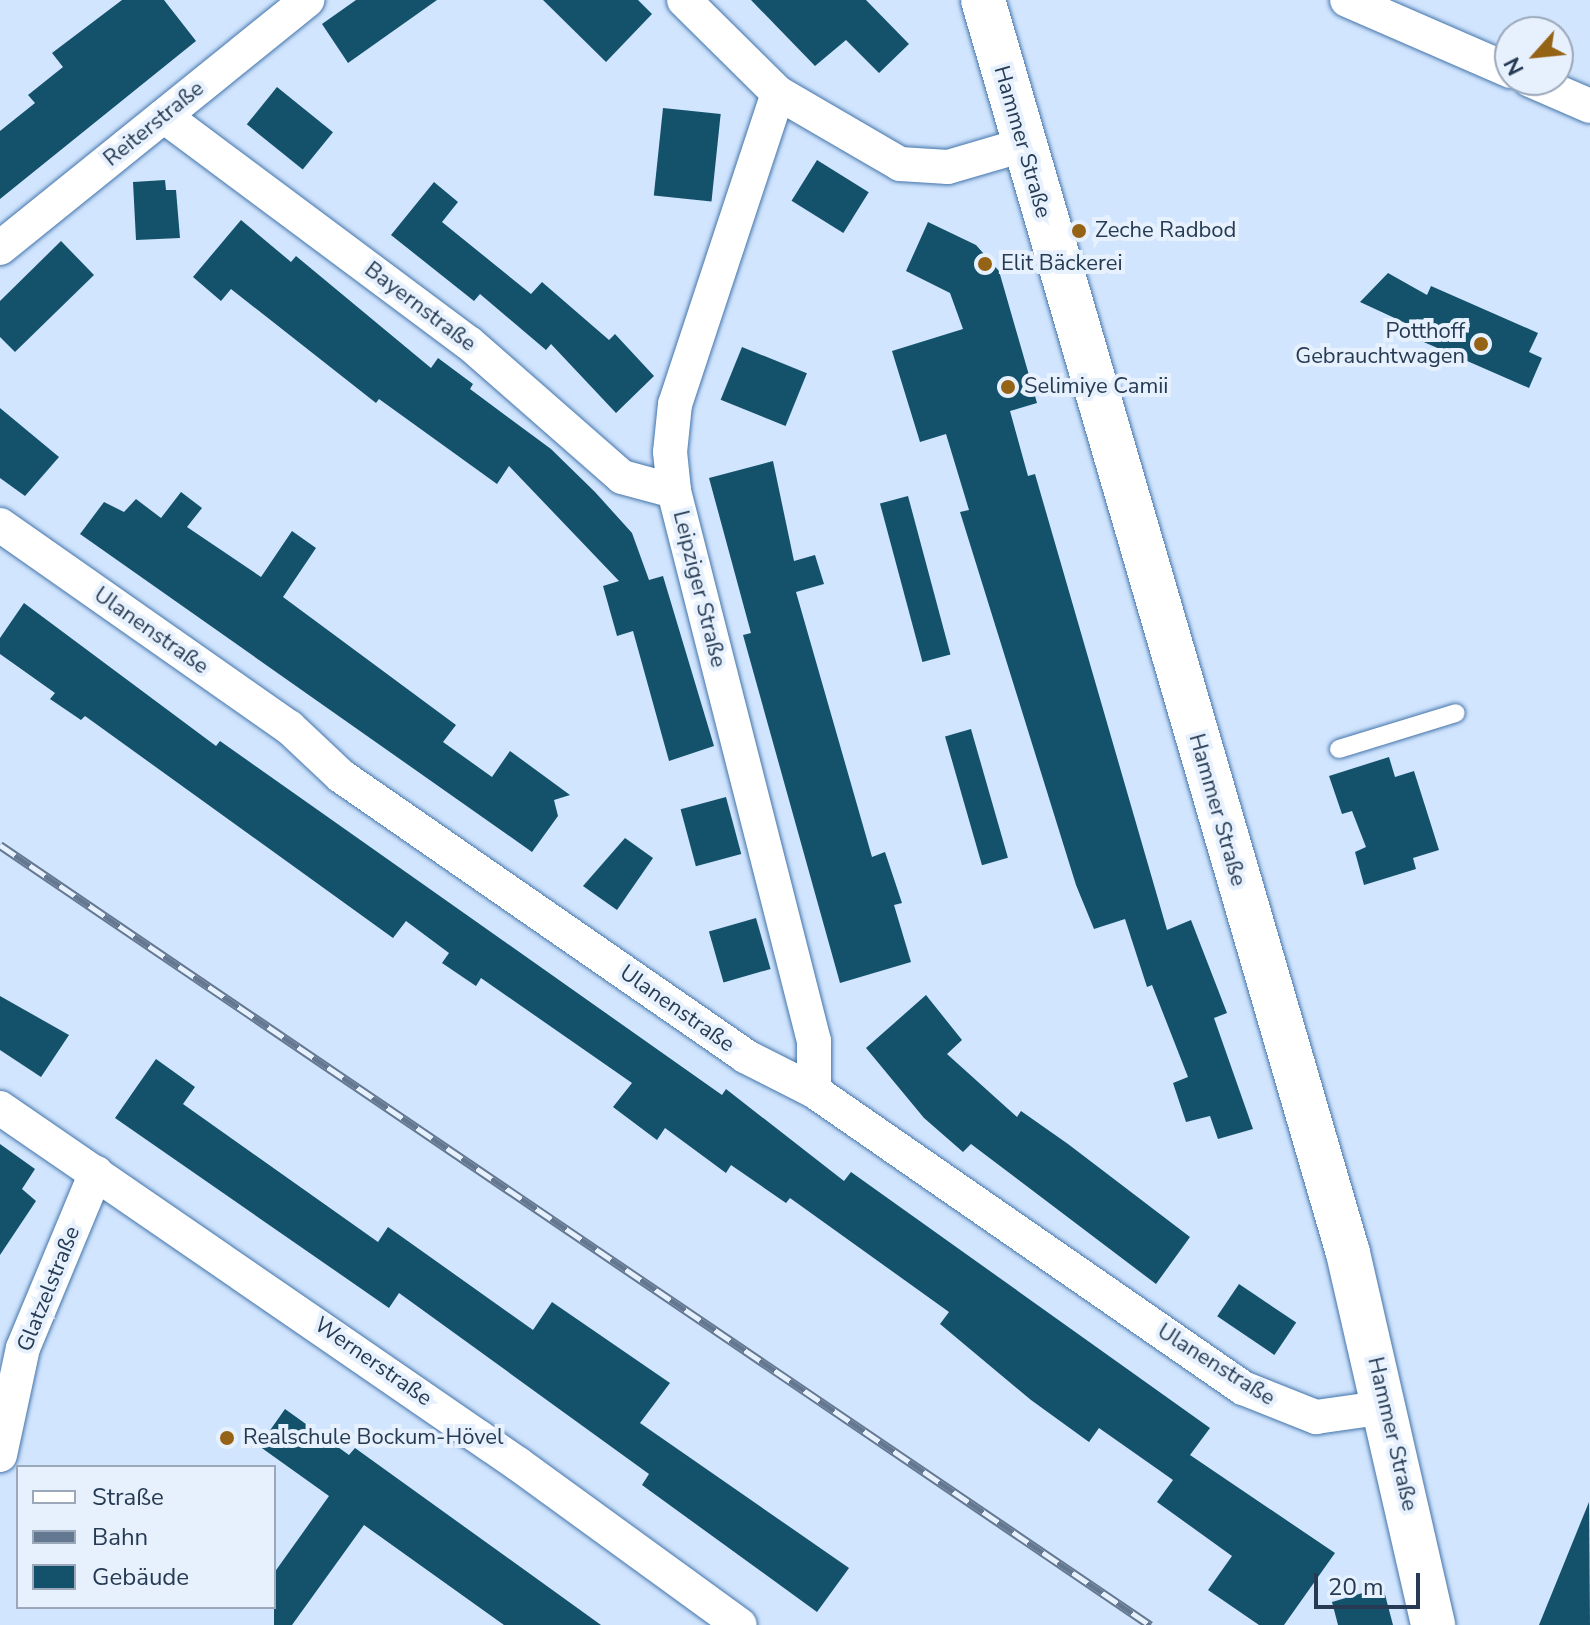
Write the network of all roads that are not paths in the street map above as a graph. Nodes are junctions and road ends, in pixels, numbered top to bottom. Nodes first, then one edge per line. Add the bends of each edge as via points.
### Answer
1 (307, 0) edge
2 (684, 0) edge
3 (983, 0) edge
4 (1347, 0) edge
5 (1494, 64) edge
6 (778, 93) junction
7 (1567, 96) edge
8 (1590, 106) edge
9 (164, 116) junction
10 (1023, 145) junction
11 (0, 248) edge
12 (674, 491) junction
13 (0, 525) edge
14 (1456, 713) dead end
15 (1339, 749) dead end
16 (814, 1091) junction
17 (0, 1108) edge
18 (96, 1173) junction
19 (12, 1349) edge
20 (1386, 1407) junction
21 (0, 1455) edge
22 (740, 1625) edge
23 (1433, 1625) edge

1 - 9 street, Reiterstraße
2 - 6 street
3 - 10 main road, Hammer Straße
4 - 5 street
6 - 10 street via 854,142 923,169
6 - 12 street, Leipziger Straße via 675,404 670,452
7 - 8 street
9 - 11 street, Reiterstraße
9 - 12 street, Bayernstraße via 469,343 622,477
10 - 20 main road, Hammer Straße via 1314,1135
12 - 16 street, Leipziger Straße via 814,1041
13 - 16 street, Ulanenstraße via 289,727 341,776 745,1056
14 - 15 lane
16 - 20 street, Ulanenstraße via 1243,1388 1316,1417
17 - 18 street, Wernerstraße
18 - 19 street, Glatzelstraße
18 - 22 street, Wernerstraße
19 - 21 street, Glatzelstraße
20 - 23 main road, Hammer Straße

